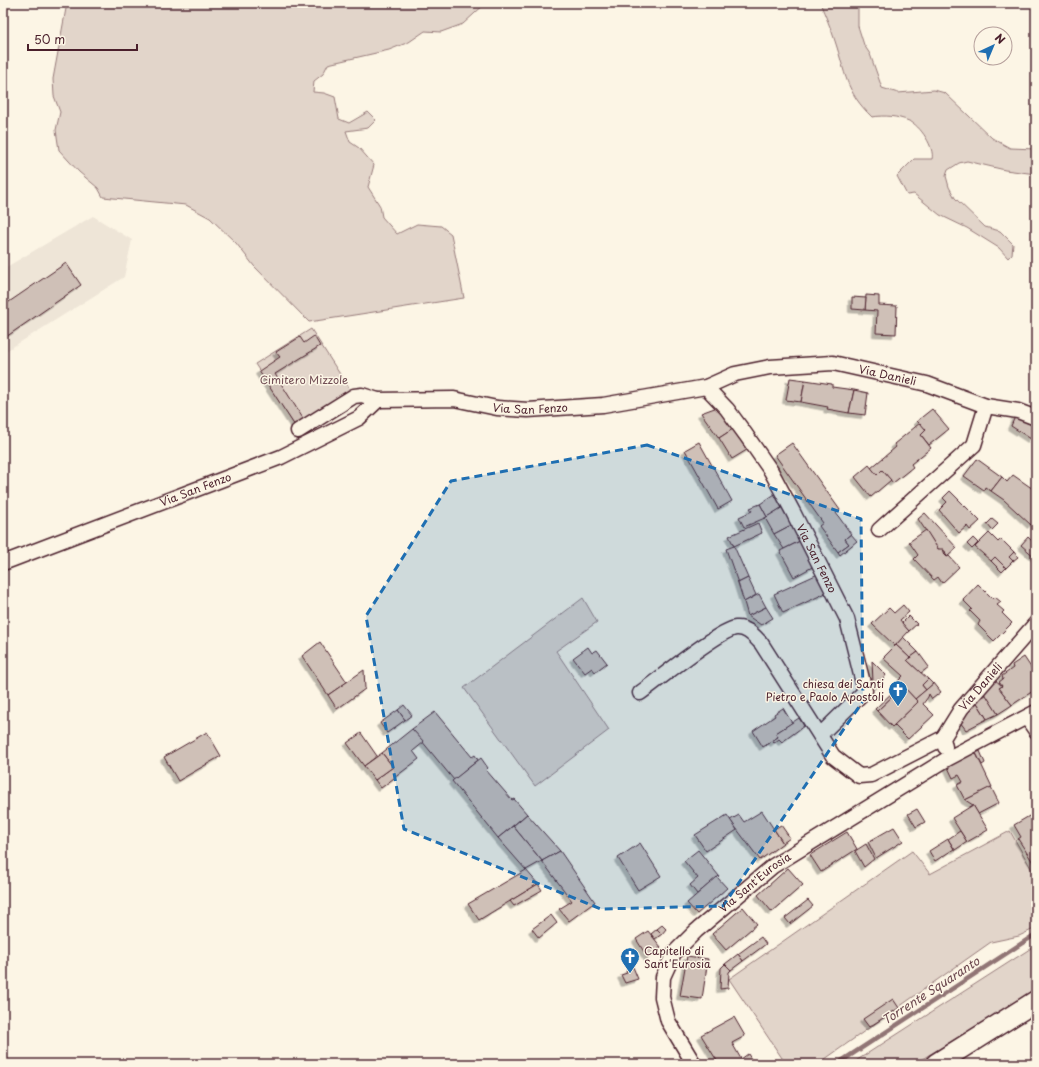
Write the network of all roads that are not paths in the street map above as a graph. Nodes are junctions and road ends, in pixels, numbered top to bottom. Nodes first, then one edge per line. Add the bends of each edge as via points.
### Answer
1 (833, 363) joint
2 (706, 387) junction
3 (378, 400) junction
4 (986, 406) junction
5 (1036, 418) edge
6 (298, 431) dead end
7 (879, 530) dead end
8 (3, 563) edge
9 (1036, 623) edge
10 (640, 694) dead end
11 (1032, 714) edge
12 (1036, 731) edge
13 (820, 735) junction
14 (943, 738) junction
15 (946, 759) junction
16 (1036, 1001) edge
17 (694, 1064) edge
18 (936, 1064) edge

1 - 2 street, Via San Fenzo via 770,367 735,374
1 - 4 street, Via Danieli via 927,384
2 - 3 street, Via San Fenzo via 603,405 528,410 498,408 454,400
2 - 13 street, Via San Fenzo via 727,409 771,472 847,619 866,691
3 - 6 street, Via San Fenzo via 362,395 354,396
3 - 8 street, Via San Fenzo via 360,418 281,457
4 - 5 street, Via Danieli via 1018,410
4 - 7 street via 974,445
9 - 14 street, Via Danieli via 961,709
10 - 13 street via 712,640 736,628 750,631 761,643
11 - 12 street
11 - 15 street, Via Sant'Eurosia
13 - 14 street via 833,756 859,776 871,775
14 - 15 street
15 - 17 street, Via Sant'Eurosia via 773,866 696,931 674,953 663,977 662,997 668,1021
16 - 18 street

